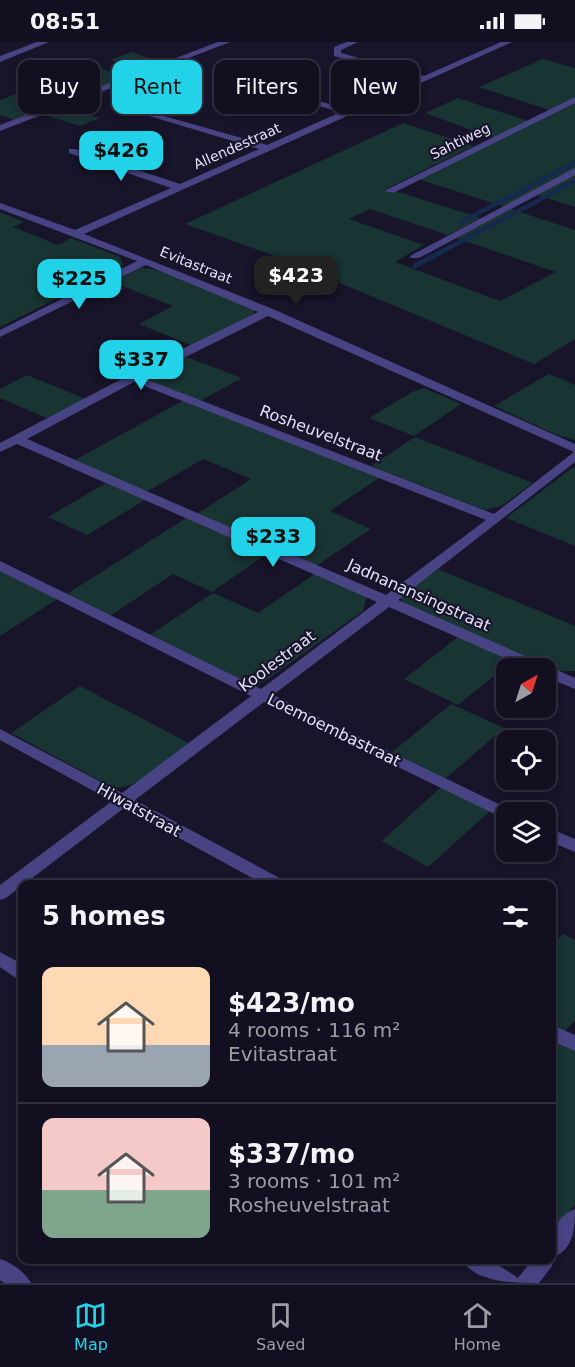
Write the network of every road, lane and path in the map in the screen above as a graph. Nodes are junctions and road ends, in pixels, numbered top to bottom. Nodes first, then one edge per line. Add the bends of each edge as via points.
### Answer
1 (45, 42) edge
2 (226, 42) edge
3 (354, 42) edge
4 (508, 42) edge
5 (0, 59) edge
6 (424, 79) junction
7 (419, 81) edge
8 (575, 100) edge
9 (152, 114) edge
10 (345, 114) edge
11 (0, 128) edge
12 (267, 148) junction
13 (72, 151) dead end
14 (575, 171) edge
15 (179, 187) junction
16 (389, 191) dead end
17 (0, 206) edge
18 (77, 233) junction
19 (415, 256) dead end
20 (146, 261) junction
21 (269, 311) junction
22 (0, 333) edge
23 (133, 378) junction
24 (17, 439) junction
25 (0, 448) edge
26 (575, 449) edge
27 (575, 456) edge
28 (496, 519) junction
29 (0, 564) edge
30 (387, 601) junction
31 (517, 658) edge
32 (556, 675) edge
33 (573, 681) edge
34 (261, 694) junction
35 (0, 734) edge
36 (123, 801) junction
37 (496, 809) edge
38 (556, 837) edge
39 (575, 846) edge
40 (18, 880) edge
41 (19, 880) edge
42 (270, 880) edge
43 (0, 894) edge
44 (0, 958) edge
45 (18, 970) edge
46 (556, 1034) edge
47 (575, 1044) edge
48 (575, 1218) edge
49 (556, 1244) edge
50 (479, 1264) edge
51 (541, 1264) edge
52 (0, 1268) edge
53 (20, 1283) edge
54 (510, 1283) edge
55 (527, 1283) edge

1 - 5 street
2 - 11 street
3 - 6 street via 337,49 337,54
4 - 6 street, Allendestraat
6 - 7 street, Allendestraat
8 - 16 street, Sahtiweg
9 - 12 street
10 - 12 street, Allendestraat
12 - 15 street, Allendestraat
13 - 15 street
14 - 19 street
15 - 18 street, Allendestraat
17 - 18 street, Evitastraat
18 - 20 street, Evitastraat
20 - 21 street, Evitastraat
20 - 22 street
21 - 23 street
21 - 26 street, Evitastraat
23 - 24 street
23 - 28 street, Rosheuvelstraat
24 - 25 street
24 - 30 street, Jadnanansingstraat
27 - 28 street, Koolestraat
28 - 30 street, Koolestraat
29 - 34 street, Loemoembastraat
30 - 31 street, Jadnanansingstraat
30 - 34 street, Koolestraat
32 - 33 street
34 - 36 street, Koolestraat
34 - 37 street, Loemoembastraat
35 - 36 street, Hiwatstraat
36 - 41 street, Koolestraat
36 - 42 street, Hiwatstraat
38 - 39 street
40 - 43 street, Koolestraat
44 - 45 street
46 - 47 street
48 - 49 street
50 - 54 street
51 - 55 street
52 - 53 street

